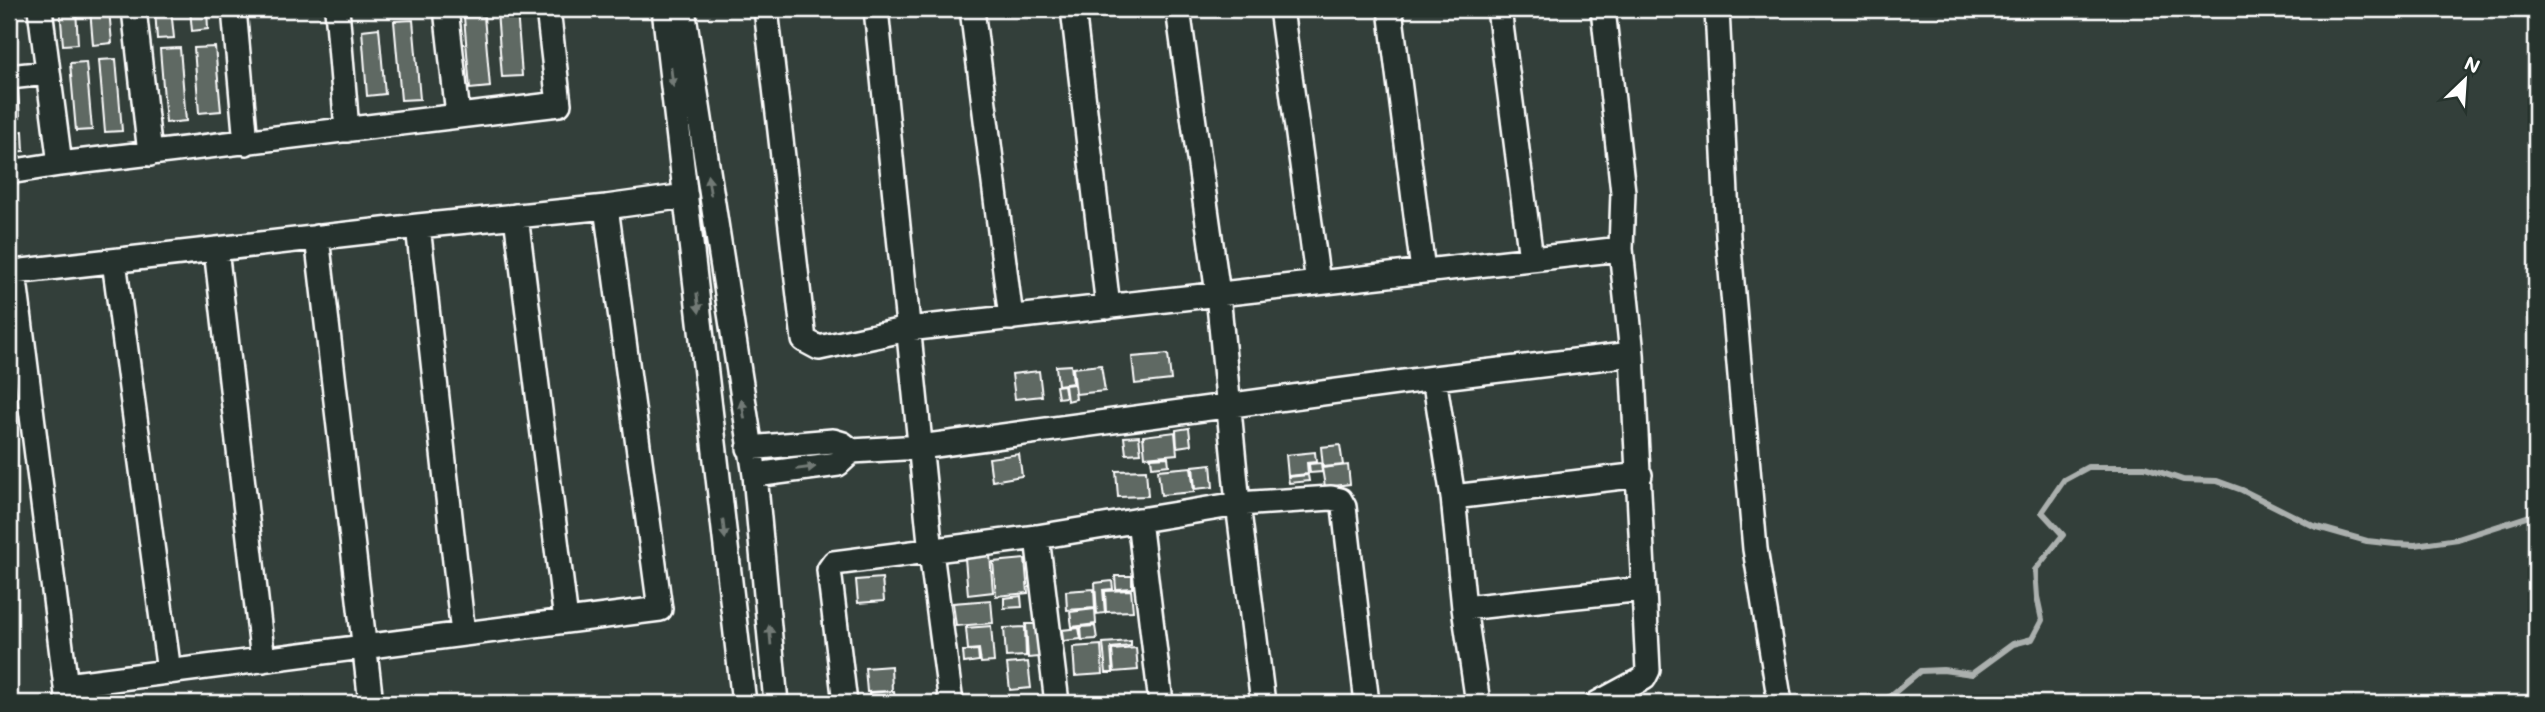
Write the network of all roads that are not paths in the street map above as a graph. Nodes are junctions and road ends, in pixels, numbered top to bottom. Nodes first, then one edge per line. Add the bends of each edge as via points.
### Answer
1 (40, 9) edge
2 (134, 9) edge
3 (234, 9) edge
4 (337, 9) edge
5 (446, 9) edge
6 (548, 9) edge
7 (664, 9) edge
8 (683, 9) edge
9 (766, 9) edge
10 (876, 9) edge
11 (972, 9) edge
12 (1073, 9) edge
13 (1178, 9) edge
14 (1281, 9) edge
15 (1390, 9) edge
16 (1499, 9) edge
17 (1603, 9) edge
18 (1717, 9) edge
19 (47, 72) junction
20 (9, 76) edge
21 (458, 115) junction
22 (347, 130) junction
23 (246, 143) junction
24 (150, 154) junction
25 (60, 163) junction
26 (9, 172) edge
27 (686, 195) junction
28 (606, 207) junction
29 (516, 216) junction
30 (418, 226) junction
31 (317, 237) junction
32 (216, 249) junction
33 (1621, 250) junction
34 (1531, 259) junction
35 (114, 261) junction
36 (1423, 271) junction
37 (1318, 283) junction
38 (1219, 294) junction
39 (1108, 307) junction
40 (1011, 318) junction
41 (908, 329) junction
42 (1632, 354) junction
43 (1434, 378) junction
44 (1228, 405) junction
45 (920, 447) junction
46 (749, 448) junction
47 (852, 451) junction
48 (755, 475) junction
49 (1640, 475) junction
50 (1453, 497) junction
51 (1238, 504) junction
52 (1139, 520) junction
53 (1037, 537) junction
54 (931, 552) junction
55 (1643, 589) junction
56 (1464, 608) junction
57 (566, 621) junction
58 (463, 634) junction
59 (364, 647) junction
60 (263, 660) junction
61 (169, 671) junction
62 (67, 694) edge
63 (1780, 699) edge
64 (372, 703) edge
65 (744, 703) edge
66 (776, 703) edge
67 (845, 703) edge
68 (951, 703) edge
69 (1057, 703) edge
70 (1161, 703) edge
71 (1263, 703) edge
72 (1367, 703) edge
73 (1478, 703) edge
74 (1598, 703) edge

1 - 19 street
2 - 24 street
3 - 23 street
4 - 22 street
5 - 21 street
6 - 21 street via 559,104
7 -> 27 street
46 -> 8 street
9 - 41 street via 804,341 819,348
10 - 41 street
11 - 40 street
12 - 39 street
13 - 38 street
14 - 37 street
15 - 36 street
16 - 34 street
17 - 33 street via 1623,192
18 - 63 street via 1728,236 1755,548
19 - 20 street
19 - 25 street
21 - 22 street
22 - 23 street
23 - 24 street
24 - 25 street
25 - 26 street
27 - 28 street
27 -> 65 street
28 - 29 street
28 - 57 street via 660,610
29 - 30 street
29 - 57 street
30 - 31 street
30 - 58 street
31 - 32 street
31 - 59 street
32 - 35 street
32 - 60 street
33 - 34 street
33 - 42 street
34 - 36 street
35 - 61 street
35 - 62 street via 14,272
36 - 37 street
37 - 38 street
38 - 39 street
38 - 44 street
39 - 40 street
40 - 41 street
41 - 45 street
42 - 43 street
42 - 49 street
43 - 44 street
43 - 50 street
44 - 45 street
44 - 51 street
45 - 47 street
45 - 54 street
46 - 47 street via 833,441
46 - 48 street
48 -> 47 street via 838,464
66 -> 48 street
49 - 50 street
49 - 55 street
50 - 56 street
51 - 52 street
51 - 71 street
51 - 72 street via 1340,500
52 - 53 street
52 - 70 street
53 - 54 street
53 - 69 street
54 - 67 street via 831,566
54 - 68 street
55 - 56 street
55 - 74 street via 1648,670 1644,678
56 - 73 street
57 - 58 street
58 - 59 street
59 - 60 street
59 - 64 street
60 - 61 street
61 - 62 street

